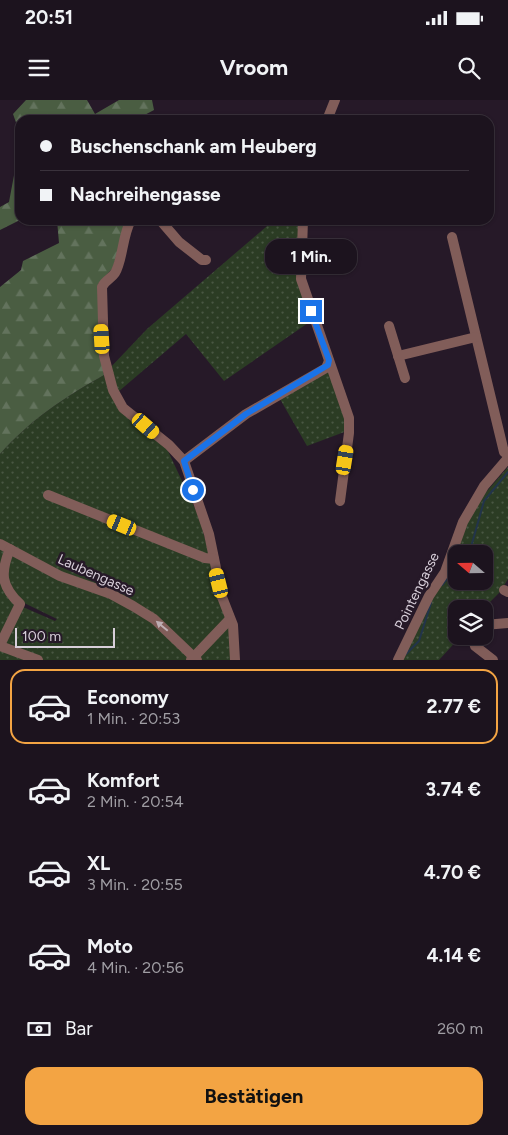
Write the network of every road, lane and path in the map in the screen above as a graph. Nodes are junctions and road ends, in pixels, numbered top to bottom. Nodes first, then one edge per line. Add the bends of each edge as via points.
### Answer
1 (335, 100) edge
2 (329, 115) edge
3 (129, 225) edge
4 (164, 225) edge
5 (303, 225) edge
6 (452, 237) dead end
7 (206, 260) dead end
8 (388, 326) dead end
9 (476, 337) junction
10 (398, 356) junction
11 (329, 360) junction
12 (404, 378) dead end
13 (508, 457) edge
14 (184, 461) junction
15 (48, 495) dead end
16 (340, 501) dead end
17 (0, 544) edge
18 (10, 549) junction
19 (214, 559) junction
20 (230, 619) junction
21 (508, 623) edge
22 (493, 624) edge
23 (475, 645) edge
24 (0, 646) edge
25 (194, 659) edge
26 (38, 660) edge
27 (235, 660) edge
28 (398, 660) edge
29 (493, 660) edge

1 - 2 street
3 - 14 street via 115,274 104,282 102,288 104,356 123,408
4 - 7 street via 179,242
5 - 11 street via 301,279
6 - 9 street
8 - 10 street
9 - 10 street
9 - 13 street via 504,452
10 - 12 street
11 - 14 street via 326,368 246,414
11 - 16 street via 349,424
13 - 28 street, Pointengasse via 484,486 463,522 445,572 429,596
14 - 19 street via 209,534
15 - 19 street
17 - 18 street, Laubengasse
18 - 24 street via 2,568 3,579 11,596 20,604
25 -> 18 street, Laubengasse via 154,619 111,594 65,578
19 - 20 street
20 - 25 street
20 - 27 street
21 - 22 street
23 - 29 street
24 - 26 street

